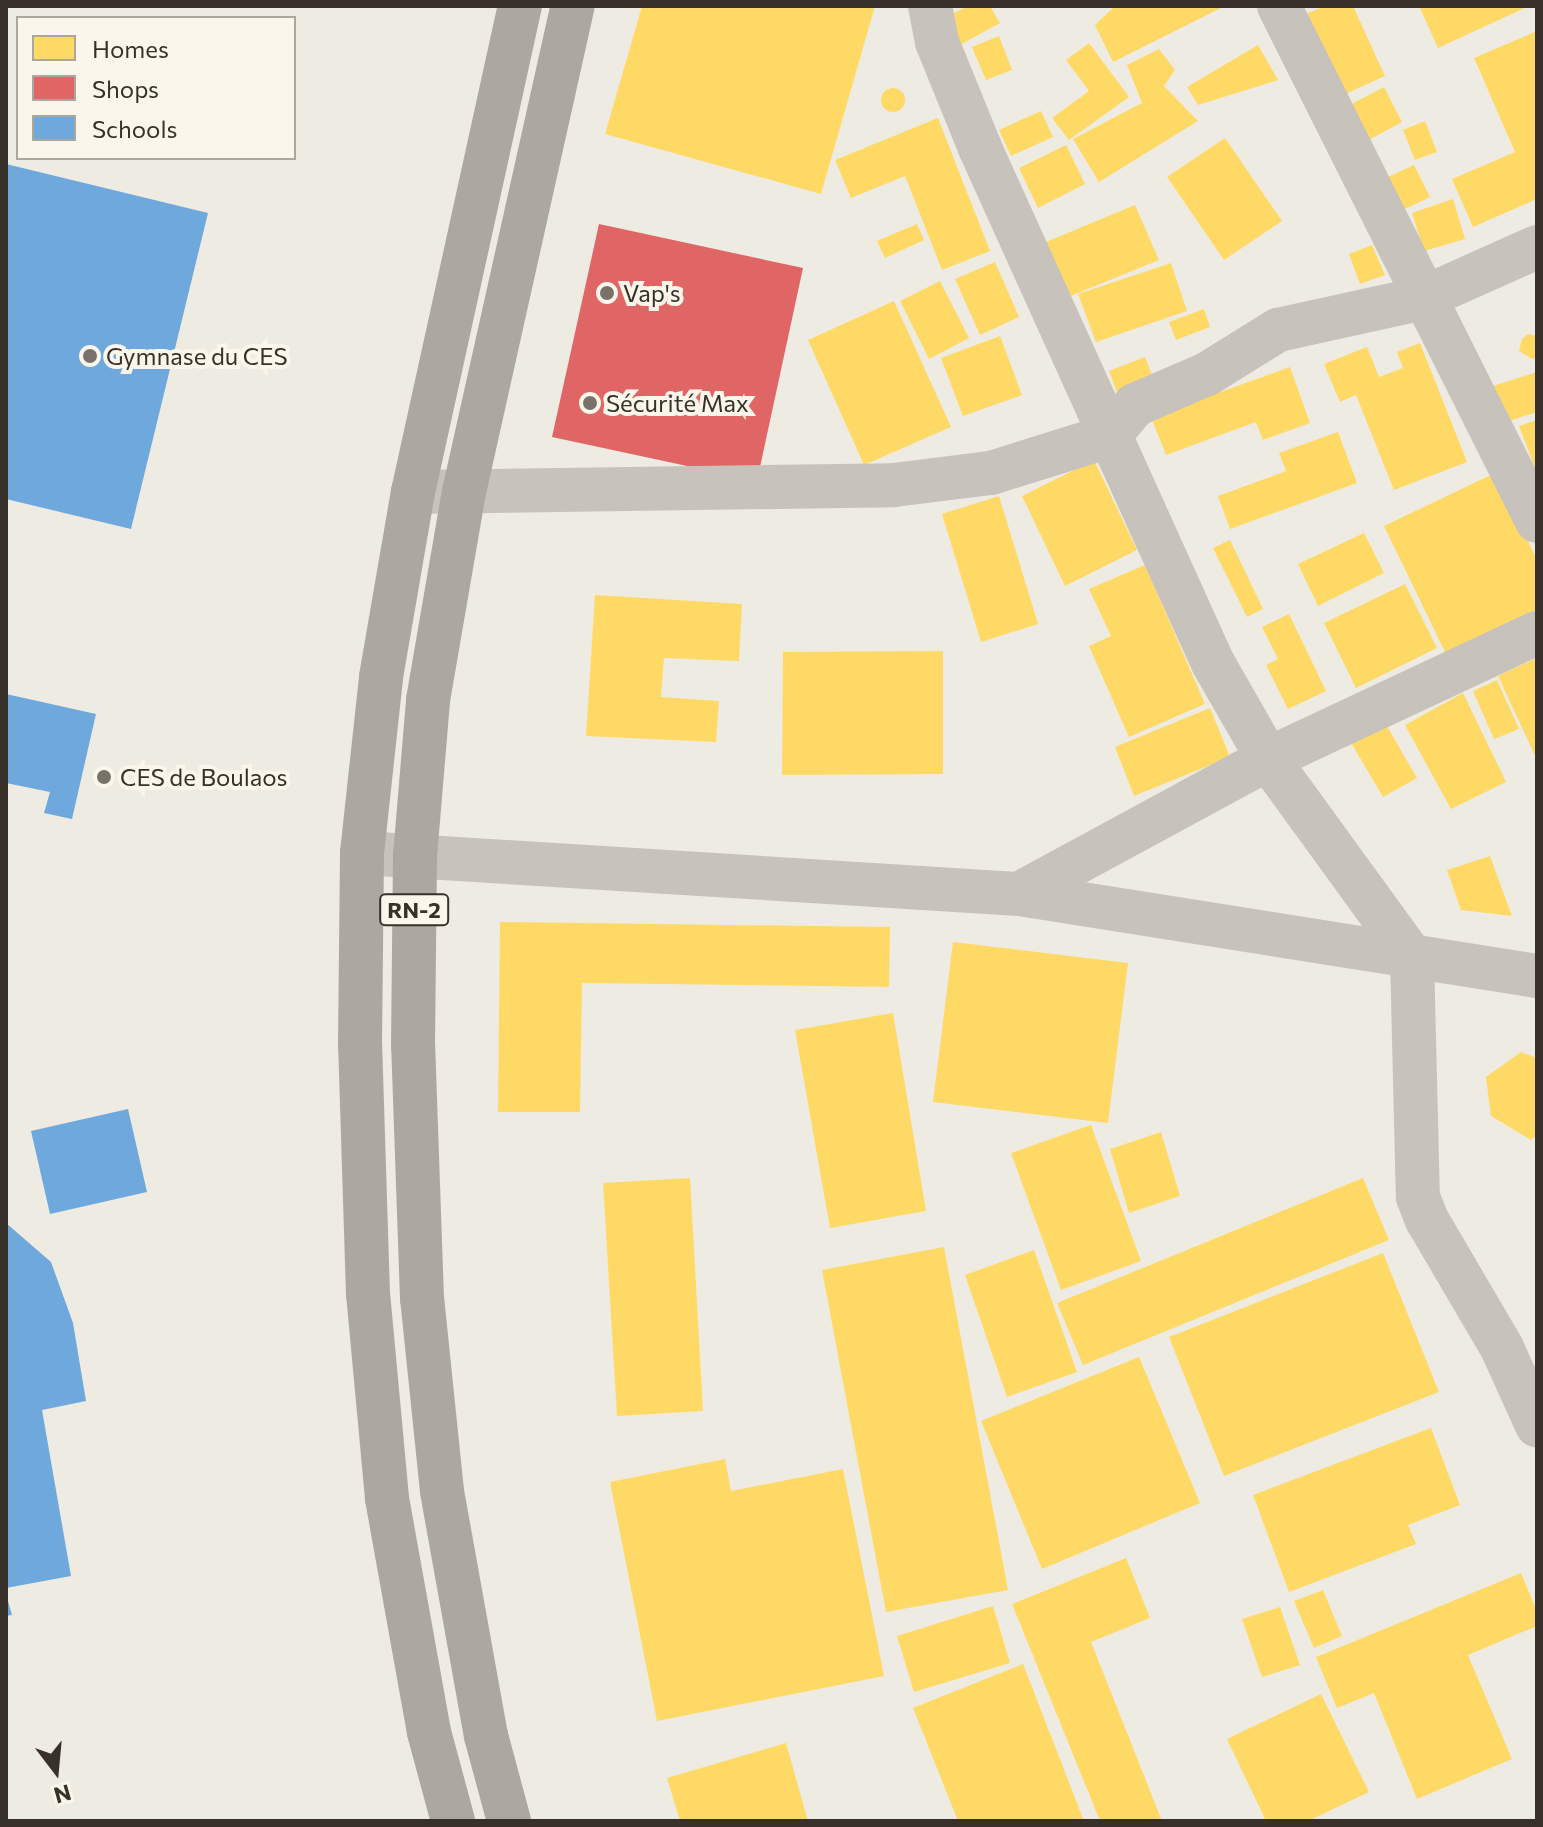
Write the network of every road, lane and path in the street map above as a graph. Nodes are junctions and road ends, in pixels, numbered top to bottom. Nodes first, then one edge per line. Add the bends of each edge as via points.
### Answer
1 (520, 6) edge
2 (573, 6) edge
3 (930, 6) edge
4 (1279, 6) edge
5 (1537, 247) edge
6 (1423, 298) junction
7 (1109, 436) junction
8 (413, 492) junction
9 (464, 492) junction
10 (1537, 521) edge
11 (1537, 633) edge
12 (1268, 759) junction
13 (362, 853) junction
14 (415, 856) junction
15 (1019, 894) junction
16 (1412, 957) junction
17 (1537, 976) edge
18 (1537, 1425) edge
19 (453, 1821) edge
20 (509, 1821) edge

1 - 8 main road, RN-2
2 - 9 main road, RN-2
3 - 7 street via 937,42 980,148
4 - 6 street
5 - 6 street
6 - 7 street via 1278,330 1207,374 1135,405
6 - 10 street
7 - 9 street via 991,473 894,485
7 - 12 street via 1213,663
8 - 9 street
8 - 13 main road, RN-2 via 381,677
9 - 14 main road, RN-2 via 428,700
11 - 12 street
12 - 15 street
12 - 16 street
13 - 14 street
13 - 19 main road, RN-2 via 360,1045 368,1295 387,1498 429,1732
14 - 15 street
14 - 20 main road, RN-2 via 413,1046 422,1299 442,1491 486,1736
15 - 16 street
16 - 17 street
16 - 18 street via 1418,1197 1502,1348

